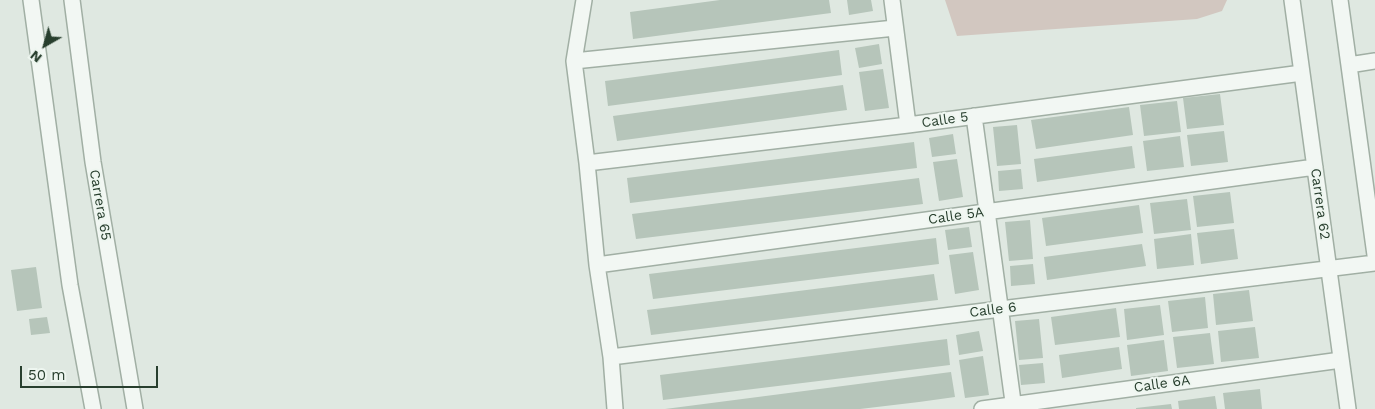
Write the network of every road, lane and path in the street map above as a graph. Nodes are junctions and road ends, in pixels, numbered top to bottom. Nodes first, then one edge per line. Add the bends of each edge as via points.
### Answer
1 (31, 0) edge
2 (72, 0) edge
3 (584, 0) edge
4 (892, 0) edge
5 (1292, 0) edge
6 (1340, 0) edge
7 (895, 28) junction
8 (574, 61) junction
9 (1375, 61) edge
10 (1349, 65) junction
11 (1302, 73) junction
12 (974, 116) junction
13 (908, 125) junction
14 (1369, 162) edge
15 (587, 163) junction
16 (1315, 167) junction
17 (987, 212) junction
18 (1375, 254) edge
19 (1375, 263) edge
20 (597, 265) junction
21 (1329, 269) junction
22 (1001, 309) junction
23 (611, 357) junction
24 (1341, 360) junction
25 (1014, 407) edge
26 (93, 409) edge
27 (135, 409) edge
28 (615, 409) edge
29 (982, 409) edge
30 (1348, 409) edge

1 - 26 street via 70,285
2 - 27 street, Carrera 65 via 92,162
3 - 8 street
4 - 7 street
5 - 11 street, Carrera 62
6 - 10 street
7 - 8 street
7 - 13 street
8 - 15 street
9 - 10 street
10 - 14 street
11 - 12 street, Calle 5
11 - 16 street, Carrera 62
12 - 13 street, Calle 5
12 - 17 street
13 - 15 street, Calle 5
14 - 18 street
15 - 20 street
16 - 17 street, Calle 5A
16 - 21 street, Carrera 62
17 - 20 street, Calle 5A
17 - 22 street
19 - 21 street, Calle 6
20 - 23 street
21 - 22 street, Calle 6
21 - 24 street, Carrera 62
22 - 23 street, Calle 6
22 - 25 street
23 - 28 street
24 - 25 street, Calle 6A
24 - 30 street, Carrera 62
25 - 29 street, Calle 6A

